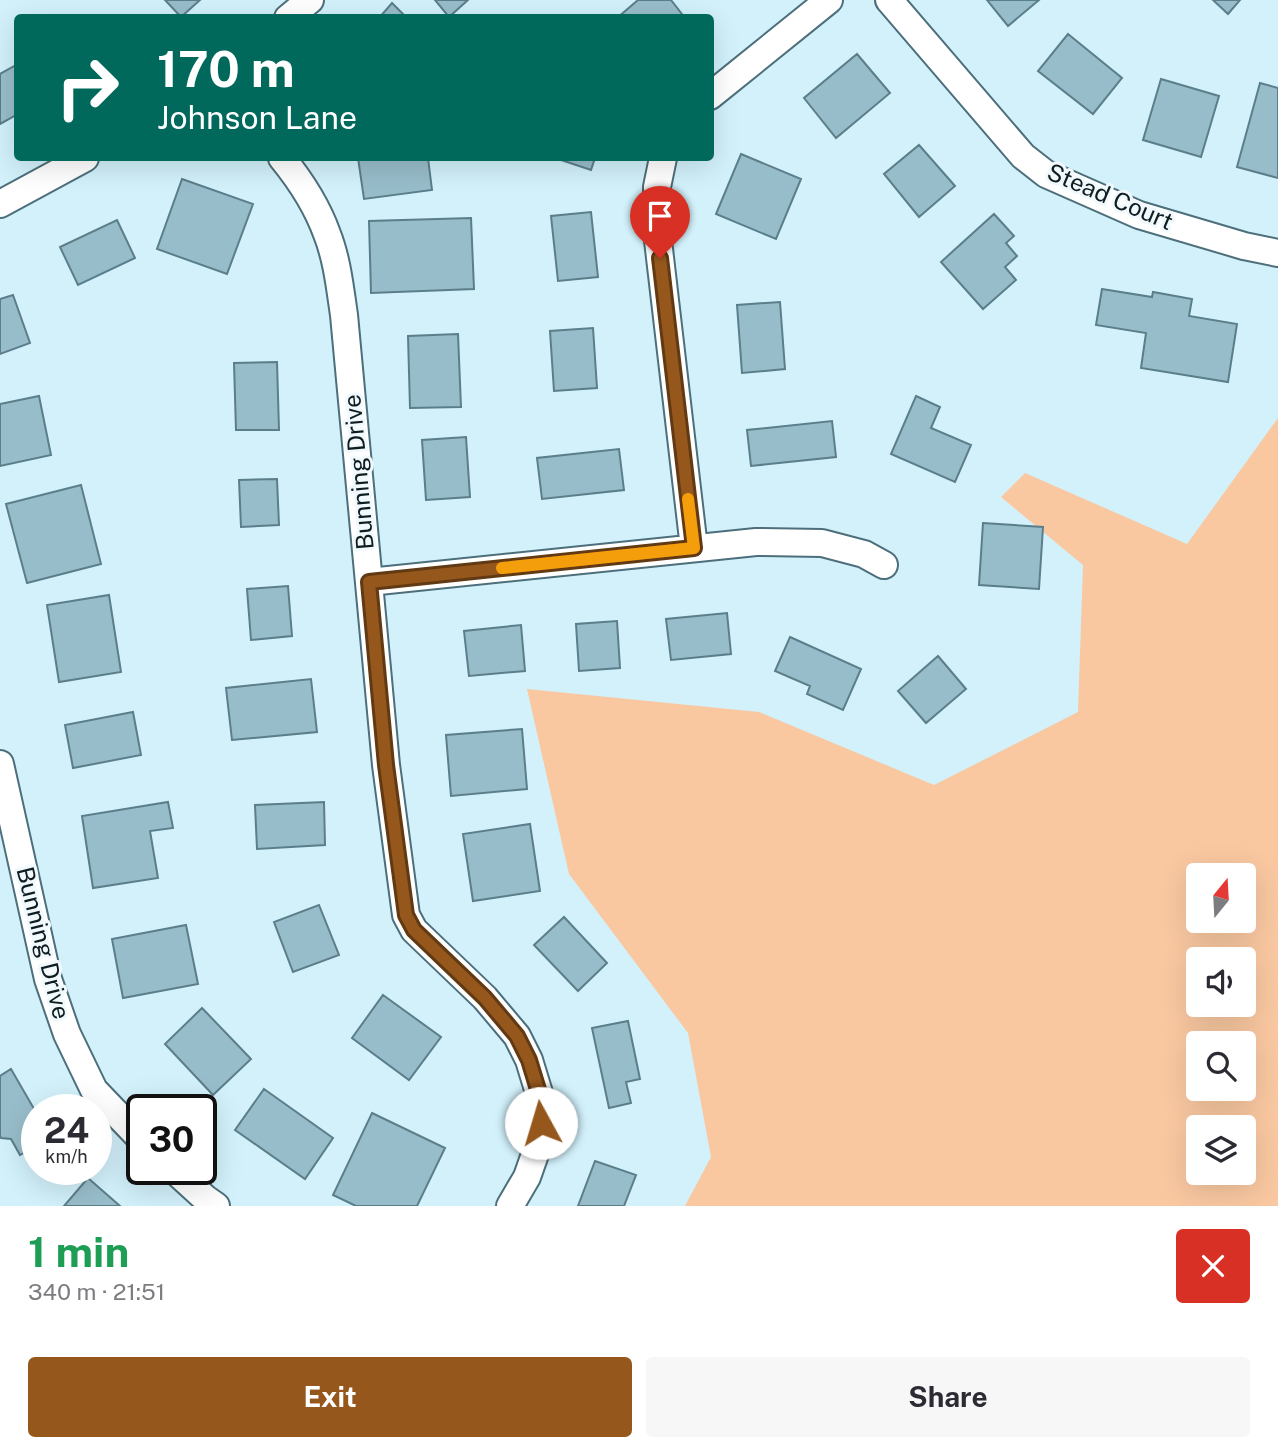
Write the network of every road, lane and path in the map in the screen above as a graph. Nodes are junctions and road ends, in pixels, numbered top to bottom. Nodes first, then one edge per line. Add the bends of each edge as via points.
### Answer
1 (310, 0) edge
2 (828, 0) edge
3 (889, 0) edge
4 (293, 14) edge
5 (714, 93) edge
6 (79, 161) edge
7 (284, 161) edge
8 (662, 161) edge
9 (0, 204) edge
10 (1278, 253) edge
11 (694, 548) junction
12 (884, 565) dead end
13 (369, 582) junction
14 (0, 764) edge
15 (126, 1123) edge
16 (191, 1185) edge
17 (216, 1206) edge
18 (510, 1206) edge

1 - 4 street
2 - 5 street
3 - 10 street, Stead Court via 1023,156 1046,174 1139,215
6 - 9 street
7 - 13 street, Bunning Drive via 301,181 327,233 338,274
8 - 11 street via 657,232
11 - 12 street via 756,542 822,544 864,554
11 - 13 street
13 - 18 street, Bunning Drive via 406,915 414,930 485,998 517,1036 543,1106 540,1140
14 - 15 street, Bunning Drive via 48,979 67,1034 94,1090
16 - 17 street

